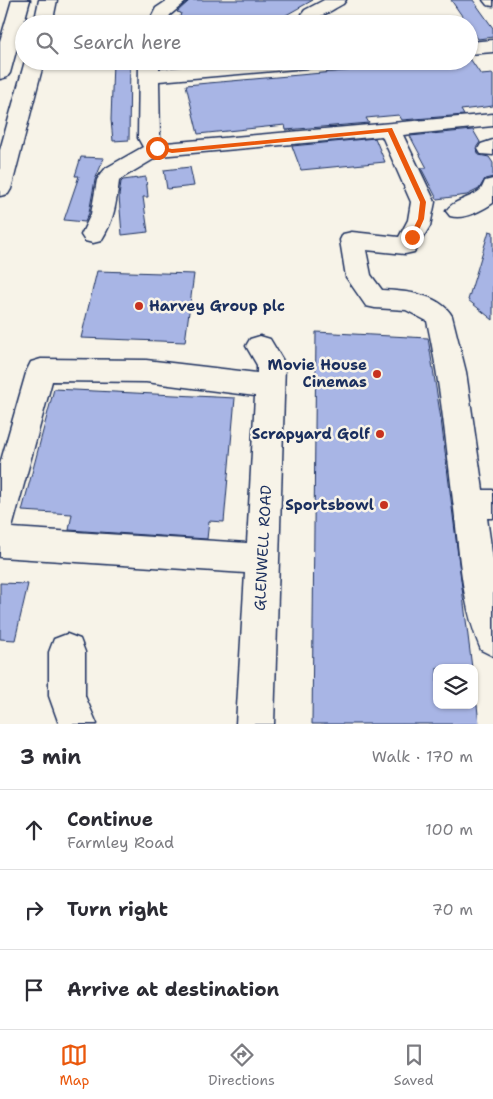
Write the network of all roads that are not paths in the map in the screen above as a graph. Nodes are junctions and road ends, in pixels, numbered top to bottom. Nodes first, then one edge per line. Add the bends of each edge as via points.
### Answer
1 (20, 0) edge
2 (48, 0) edge
3 (179, 0) edge
4 (337, 0) edge
5 (311, 14) dead end
6 (16, 15) edge
7 (45, 15) edge
8 (161, 15) edge
9 (15, 18) edge
10 (493, 46) edge
11 (478, 47) edge
12 (33, 70) edge
13 (149, 70) edge
14 (0, 73) edge
15 (493, 120) edge
16 (390, 130) junction
17 (157, 148) junction
18 (493, 186) edge
19 (0, 189) edge
20 (493, 210) edge
21 (93, 235) dead end
22 (481, 504) edge
23 (0, 520) edge
24 (0, 542) edge
25 (484, 550) edge
26 (262, 559) junction
27 (493, 638) edge
28 (67, 652) dead end
29 (78, 724) edge
30 (255, 724) edge

1 - 6 main road
2 - 7 main road
3 - 8 main road
4 - 5 main road
9 - 14 main road
10 - 11 main road
12 - 19 main road
13 - 17 main road via 149,138
15 - 16 main road
16 - 17 main road via 172,151
16 - 22 main road via 423,202 423,211 405,246 352,240 359,277 375,299 411,301 439,316
17 - 21 main road via 114,173 108,180 103,214
18 - 20 main road via 492,193 460,212
22 - 25 main road
23 - 26 main road, GLENWELL ROAD via 40,370 146,371 244,384 267,368
24 - 26 main road
25 - 27 main road via 480,587
26 - 30 main road, GLENWELL ROAD
28 - 29 main road via 66,696

